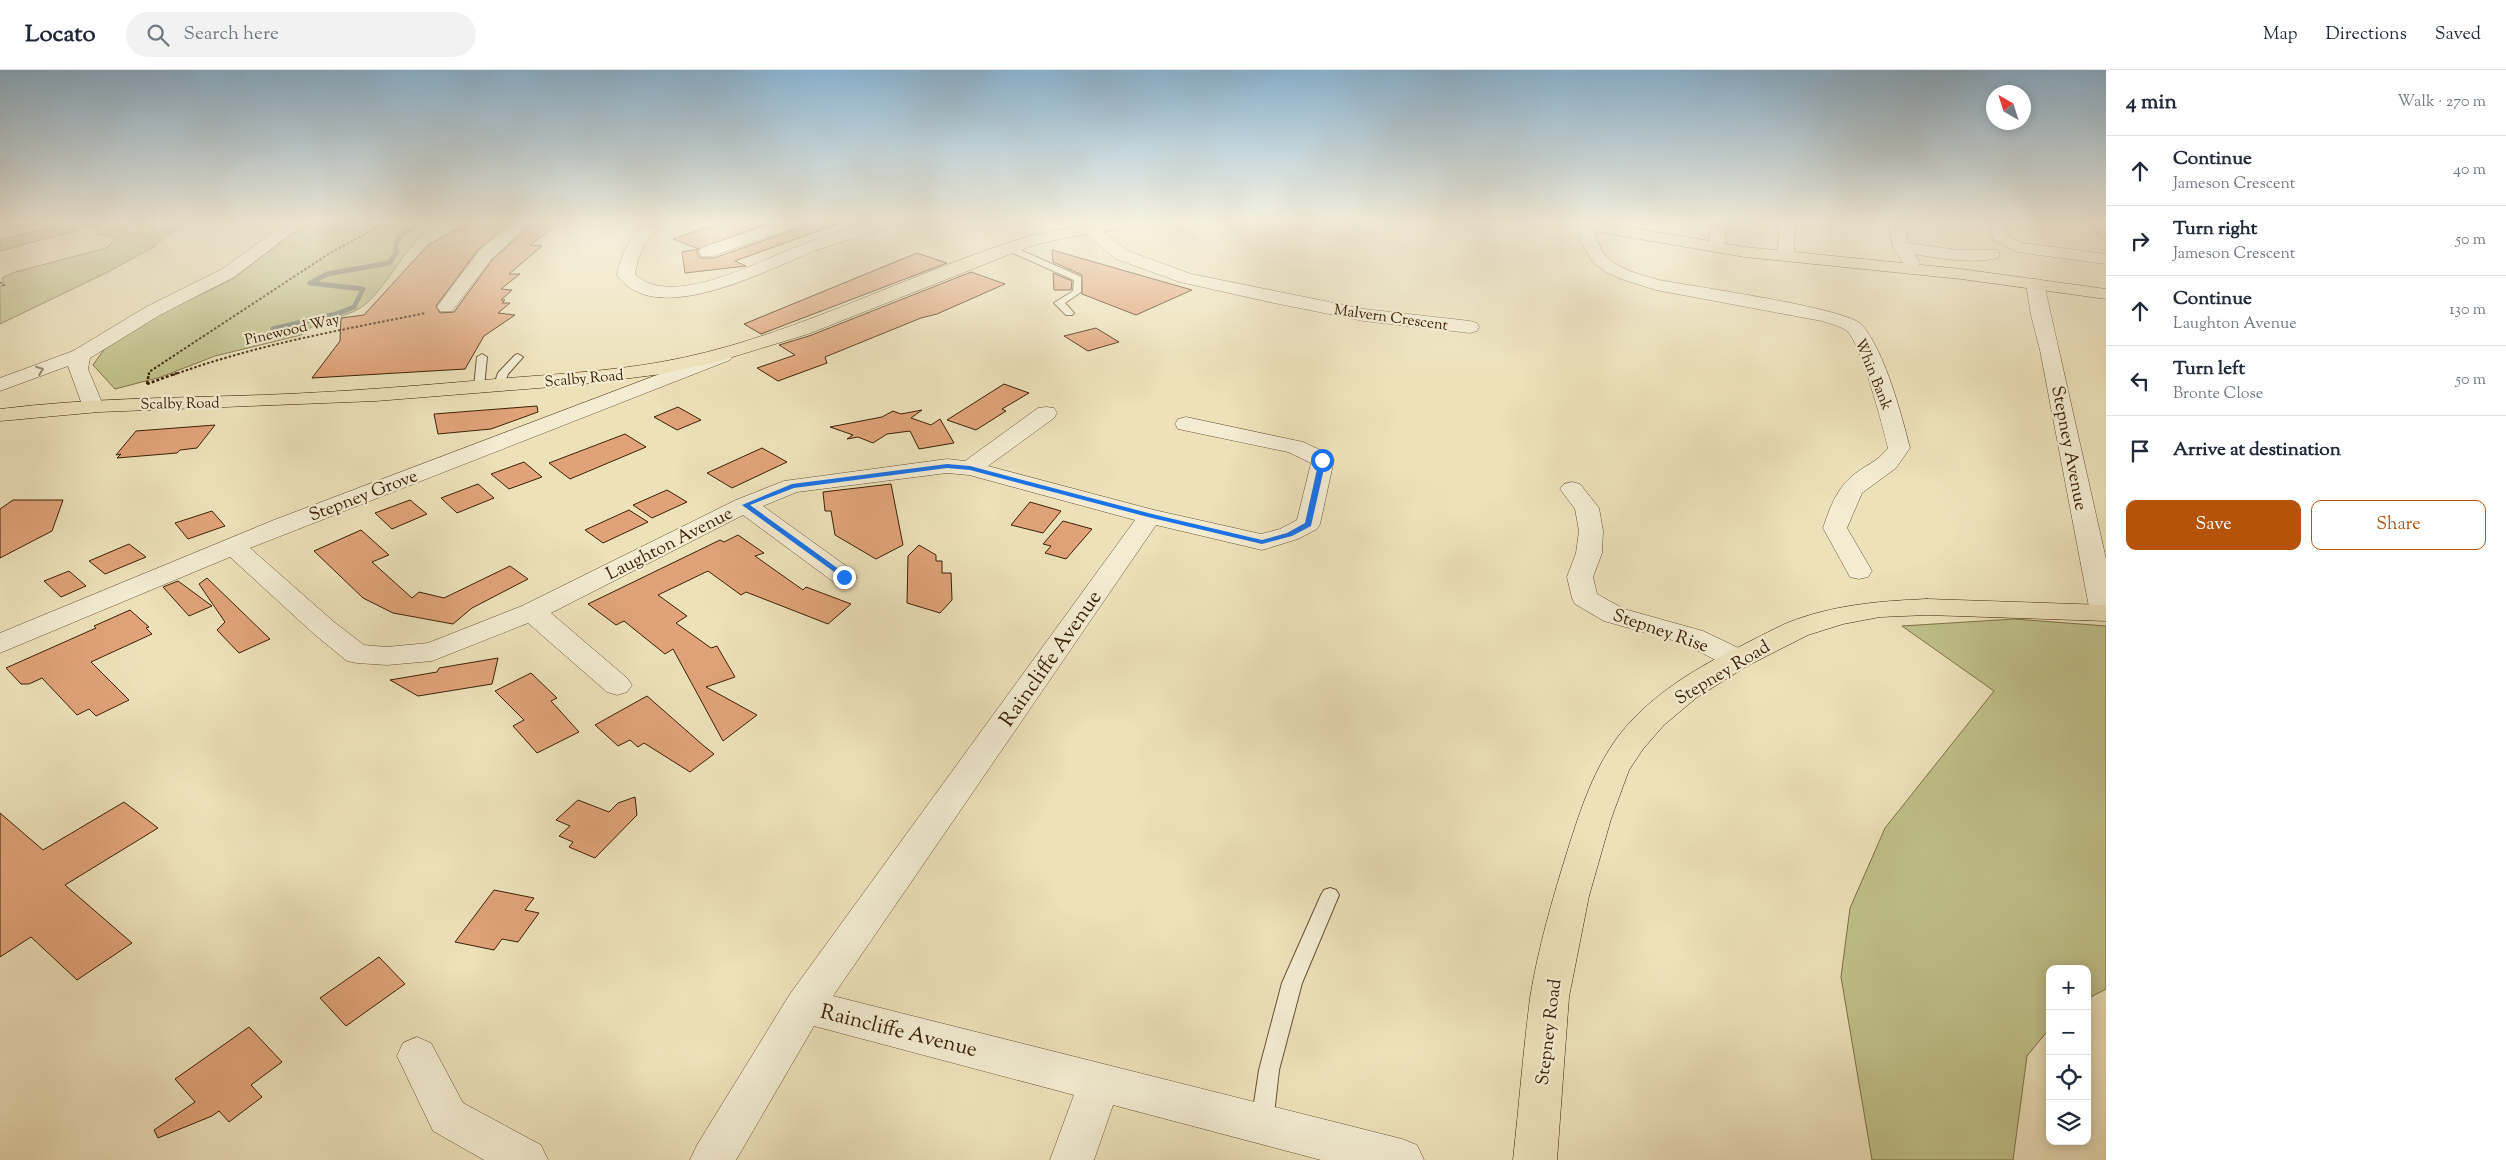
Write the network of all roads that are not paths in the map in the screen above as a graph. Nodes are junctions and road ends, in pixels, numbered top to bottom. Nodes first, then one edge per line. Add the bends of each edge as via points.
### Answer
1 (231, 271) edge
2 (476, 271) edge
3 (627, 271) edge
4 (751, 271) edge
5 (953, 271) edge
6 (1062, 271) edge
7 (1166, 271) edge
8 (1618, 271) edge
9 (1931, 271) edge
10 (2035, 284) junction
11 (2106, 294) edge
12 (454, 308) road end
13 (1069, 313) dead end
14 (1470, 327) dead end
15 (729, 354) junction
16 (80, 355) junction
17 (482, 357) dead end
18 (518, 357) dead end
19 (0, 385) edge
20 (499, 385) junction
21 (479, 387) junction
22 (92, 405) junction
23 (1046, 414) dead end
24 (0, 415) edge
25 (1186, 424) dead end
26 (970, 468) junction
27 (1572, 488) dead end
28 (745, 505) junction
29 (1150, 516) junction
30 (233, 546) junction
31 (1859, 571) dead end
32 (844, 577) dead end
33 (532, 612) junction
34 (2105, 613) edge
35 (0, 644) edge
36 (1737, 659) junction
37 (617, 685) dead end
38 (1330, 895) dead end
39 (804, 1006) junction
40 (417, 1056) dead end
41 (1100, 1081) junction
42 (1262, 1124) junction
43 (526, 1160) edge
44 (712, 1160) edge
45 (1072, 1160) edge
46 (1402, 1160) edge
47 (1535, 1160) edge

1 - 16 street via 153,311
2 - 12 street
3 - 4 street via 631,282 644,288 681,292 714,286
5 - 15 highway, Scalby Road via 866,306
6 - 13 lane via 1078,279 1078,292 1059,303
7 - 14 street, Malvern Crescent via 1274,298 1364,314
8 - 31 street, Whin Bank via 1656,285 1827,316 1854,327 1868,352 1899,448 1890,464 1862,479 1843,502 1835,528
9 - 10 highway
10 - 11 highway
10 - 34 street, Stepney Avenue
15 - 20 highway, Scalby Road via 628,374
15 - 30 street, Stepney Grove
19 -> 16 street
16 - 22 street via 78,369
17 - 21 lane
18 - 20 lane via 503,373
20 - 21 highway, Scalby Road
21 - 22 highway, Scalby Road via 275,400
22 - 24 highway, Scalby Road
23 - 26 street
25 - 29 street, Laughton Avenue via 1295,447 1322,460 1308,524 1262,542
26 - 28 street, Laughton Avenue via 947,466 792,486
26 - 29 street, Laughton Avenue
27 - 36 street, Stepney Rise via 1587,508 1591,531 1589,553 1580,577 1585,598 1614,615 1694,638
28 - 32 street
28 - 33 street, Laughton Avenue
29 - 39 street, Raincliffe Avenue
30 - 33 street, Laughton Avenue via 357,654 386,656 432,652
30 - 35 street, Stepney Grove
33 - 37 street
34 - 36 highway, Stepney Road via 1927,607 1880,609 1838,616 1798,629
36 - 47 highway, Stepney Road via 1685,691 1653,718 1614,767 1570,896 1550,997
38 - 42 lane via 1292,983 1269,1070
39 - 41 street, Raincliffe Avenue
39 - 44 street
40 - 43 street via 448,1117
41 - 42 street, Raincliffe Avenue
41 - 45 street
42 - 46 street, Raincliffe Avenue

